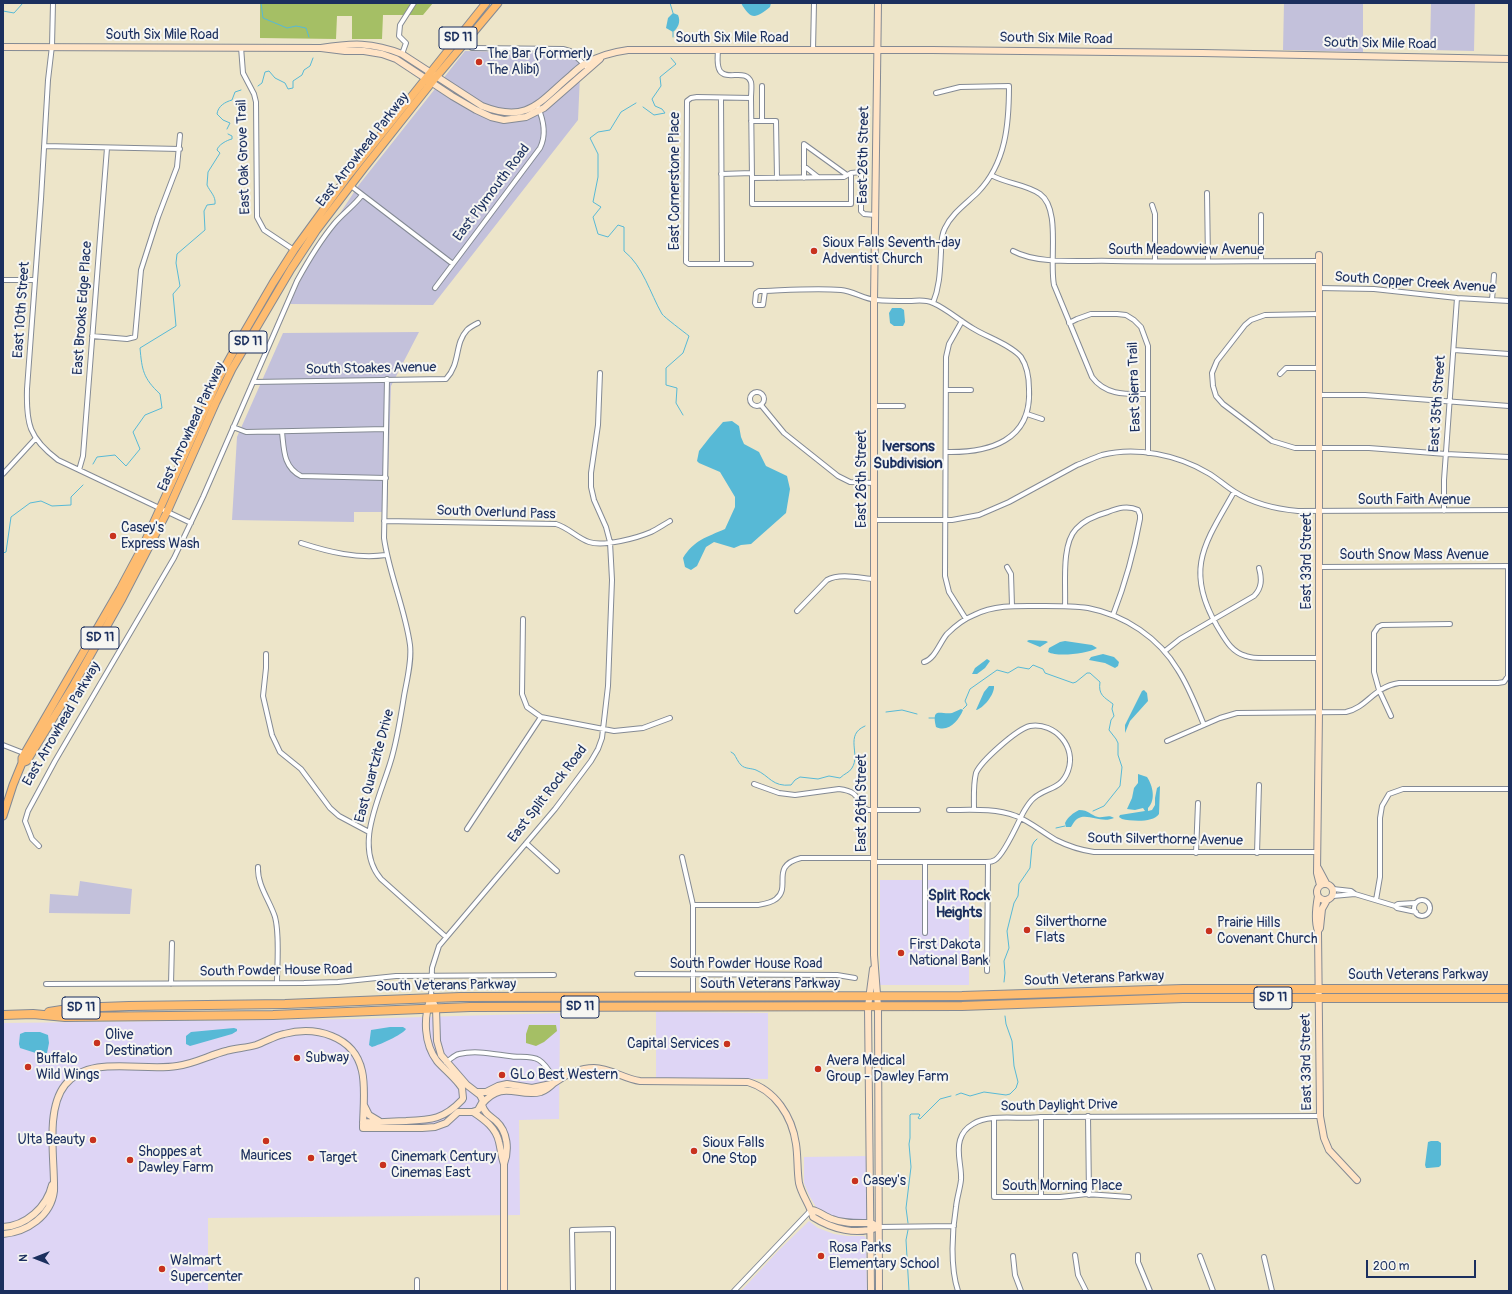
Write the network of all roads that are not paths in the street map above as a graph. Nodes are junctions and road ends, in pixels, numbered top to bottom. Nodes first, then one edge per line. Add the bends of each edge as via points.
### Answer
1 (53, 3) edge
2 (414, 3) edge
3 (486, 3) edge
4 (498, 3) edge
5 (814, 3) edge
6 (878, 3) edge
7 (52, 46) junction
8 (3, 47) edge
9 (242, 47) junction
10 (321, 48) junction
11 (472, 48) dead end
12 (718, 49) junction
13 (812, 50) junction
14 (878, 50) junction
15 (402, 54) junction
16 (604, 55) junction
17 (1509, 59) edge
18 (584, 64) junction
19 (590, 68) junction
20 (427, 75) junction
21 (434, 80) junction
22 (762, 86) dead end
23 (936, 93) dead end
24 (721, 98) junction
25 (751, 98) junction
26 (539, 108) junction
27 (751, 121) junction
28 (762, 121) junction
29 (180, 135) dead end
30 (374, 143) junction
31 (44, 146) junction
32 (107, 148) junction
33 (180, 149) junction
34 (804, 166) junction
35 (721, 174) junction
36 (849, 174) junction
37 (991, 175) junction
38 (752, 176) junction
39 (818, 177) junction
40 (777, 178) junction
41 (804, 178) junction
42 (351, 186) junction
43 (1207, 193) dead end
44 (362, 195) junction
45 (1152, 205) dead end
46 (876, 215) junction
47 (1261, 215) dead end
48 (294, 250) junction
49 (1013, 251) dead end
50 (1319, 258) joint
51 (1052, 260) junction
52 (1155, 261) junction
53 (1208, 261) junction
54 (1261, 261) junction
55 (453, 264) junction
56 (722, 264) junction
57 (751, 264) dead end
58 (1494, 275) dead end
59 (3, 280) edge
60 (35, 280) junction
61 (435, 288) dead end
62 (1319, 288) junction
63 (765, 291) dead end
64 (1457, 298) junction
65 (874, 300) junction
66 (1492, 300) junction
67 (1509, 301) edge
68 (933, 303) junction
69 (1319, 314) junction
70 (962, 321) junction
71 (259, 322) junction
72 (478, 323) dead end
73 (1069, 323) junction
74 (92, 336) junction
75 (1454, 350) junction
76 (1509, 354) edge
77 (1319, 368) junction
78 (600, 374) dead end
79 (1280, 374) dead end
80 (387, 379) junction
81 (253, 382) junction
82 (946, 390) junction
83 (971, 390) dead end
84 (1148, 394) junction
85 (1319, 394) junction
86 (1450, 402) junction
87 (761, 405) dead end
88 (875, 406) junction
89 (903, 406) dead end
90 (1509, 406) edge
91 (1027, 414) junction
92 (1042, 419) dead end
93 (233, 427) junction
94 (386, 429) junction
95 (282, 432) junction
96 (36, 438) junction
97 (1319, 448) junction
98 (946, 452) junction
99 (1148, 453) junction
100 (1446, 454) junction
101 (1509, 457) edge
102 (79, 470) junction
103 (3, 473) edge
104 (386, 478) junction
105 (874, 483) junction
106 (1234, 492) junction
107 (160, 508) junction
108 (1509, 510) edge
109 (1319, 511) junction
110 (1444, 511) junction
111 (167, 512) junction
112 (874, 520) junction
113 (946, 520) junction
114 (384, 521) junction
115 (670, 521) dead end
116 (191, 523) junction
117 (301, 542) dead end
118 (610, 542) junction
119 (386, 555) junction
120 (1509, 566) edge
121 (1007, 567) dead end
122 (1319, 567) junction
123 (1259, 568) dead end
124 (874, 579) junction
125 (1012, 606) junction
126 (1066, 606) junction
127 (797, 611) dead end
128 (1113, 615) junction
129 (523, 619) dead end
130 (966, 619) junction
131 (1213, 620) junction
132 (1450, 624) dead end
133 (1165, 651) junction
134 (266, 654) dead end
135 (1319, 658) junction
136 (924, 662) dead end
137 (1379, 690) junction
138 (1319, 712) junction
139 (1391, 716) dead end
140 (541, 717) junction
141 (670, 718) dead end
142 (1204, 725) junction
143 (603, 730) junction
144 (1167, 741) dead end
145 (3, 745) edge
146 (27, 755) junction
147 (754, 784) dead end
148 (1259, 785) dead end
149 (1509, 789) edge
150 (1198, 803) dead end
151 (874, 810) junction
152 (918, 810) dead end
153 (949, 810) dead end
154 (974, 810) junction
155 (3, 816) edge
156 (1021, 818) junction
157 (467, 829) dead end
158 (369, 832) junction
159 (526, 843) junction
160 (39, 846) dead end
161 (1257, 852) junction
162 (1318, 852) junction
163 (1196, 853) junction
164 (682, 857) dead end
165 (874, 860) junction
166 (925, 862) junction
167 (988, 862) junction
168 (258, 867) dead end
169 (557, 871) dead end
170 (1323, 884) junction
171 (1333, 889) junction
172 (1356, 894) junction
173 (1318, 896) junction
174 (1330, 898) junction
175 (1376, 900) junction
176 (1415, 903) junction
177 (694, 905) junction
178 (1395, 906) junction
179 (1416, 912) junction
180 (1318, 931) junction
181 (925, 933) dead end
182 (446, 937) junction
183 (172, 943) dead end
184 (987, 971) dead end
185 (637, 974) dead end
186 (431, 975) junction
187 (554, 975) dead end
188 (693, 975) junction
189 (855, 978) dead end
190 (46, 984) dead end
191 (171, 984) junction
192 (277, 984) junction
193 (1318, 988) junction
194 (1509, 988) edge
195 (693, 997) junction
196 (873, 997) junction
197 (431, 998) junction
198 (1318, 998) junction
199 (1509, 998) edge
200 (868, 1007) junction
201 (878, 1007) junction
202 (436, 1008) junction
203 (426, 1009) junction
204 (3, 1014) edge
205 (32, 1014) junction
206 (446, 1062) junction
207 (555, 1083) junction
208 (475, 1092) junction
209 (363, 1099) junction
210 (463, 1099) junction
211 (482, 1105) junction
212 (470, 1112) junction
213 (1088, 1116) junction
214 (1320, 1116) junction
215 (1041, 1117) junction
216 (994, 1119) junction
217 (384, 1123) junction
218 (363, 1125) junction
219 (504, 1164) junction
220 (53, 1180) junction
221 (1357, 1180) dead end
222 (1089, 1195) junction
223 (1041, 1197) junction
224 (1129, 1197) dead end
225 (812, 1210) junction
226 (871, 1223) junction
227 (954, 1226) junction
228 (3, 1227) edge
229 (878, 1227) junction
230 (871, 1230) junction
231 (3, 1234) edge
232 (1075, 1255) dead end
233 (1138, 1255) dead end
234 (1013, 1256) dead end
235 (1200, 1256) dead end
236 (1264, 1257) dead end
237 (417, 1280) dead end
238 (417, 1291) edge
239 (504, 1291) edge
240 (573, 1291) edge
241 (613, 1291) edge
242 (734, 1291) edge
243 (871, 1291) edge
244 (878, 1291) edge
245 (958, 1291) edge
246 (1021, 1291) edge
247 (1086, 1291) edge
248 (1150, 1291) edge
249 (1213, 1291) edge
250 (1272, 1291) edge

1 - 7 street, East 10th Street
2 - 15 street via 400,25 399,36 406,43
3 - 20 main road, East Arrowhead Parkway / SD 11
4 - 21 main road, East Arrowhead Parkway / SD 11
5 - 13 street
6 - 14 main road, East 26th Street
7 - 8 main road, South Six Mile Road
7 - 9 main road, South Six Mile Road
7 - 31 street, East 10th Street
9 - 10 main road, South Six Mile Road
9 - 48 street, East Oak Grove Trail via 243,73 256,102 257,217 264,230
10 - 15 main road, South Six Mile Road via 364,44 380,46
10 - 20 main road, South Six Mile Road via 382,54
11 - 18 street via 562,49 570,51
12 - 13 main road, South Six Mile Road
12 - 16 main road, South Six Mile Road via 628,50
12 - 25 street via 720,72 725,75 748,77 751,82
13 - 14 main road, South Six Mile Road
14 - 17 main road, South Six Mile Road via 1334,54
14 - 46 main road, East 26th Street
15 - 20 main road, South Six Mile Road
16 - 18 main road, South Six Mile Road
16 - 19 main road, South Six Mile Road
18 - 19 street
18 - 26 main road, South Six Mile Road
19 - 26 main road, South Six Mile Road
20 - 21 main road, South Six Mile Road
20 - 30 main road, East Arrowhead Parkway / SD 11
21 - 26 main road, South Six Mile Road via 476,110 491,117 516,119 526,117
21 - 42 main road, East Arrowhead Parkway / SD 11
22 - 28 street
23 - 37 street via 960,87 1009,86 1007,132 1002,153
24 - 25 street, East Cornerstone Place
24 - 35 street
24 - 56 street, East Cornerstone Place via 697,97 687,101 686,262
25 - 27 street
26 - 55 street, East Plymouth Road via 544,129 540,148
27 - 28 street
27 - 38 street
28 - 40 street via 776,120
29 - 33 street
30 - 42 main road via 368,157 350,179
30 - 48 main road, East Arrowhead Parkway / SD 11
31 - 32 street
31 - 60 street, East 10th Street
32 - 33 street
32 - 74 street, East Brooks Edge Place
33 - 74 street via 177,167 141,270 135,337 127,339
34 - 36 street via 804,144
34 - 39 street
34 - 41 street
35 - 38 street
35 - 56 street
36 - 38 street via 851,204 752,204
36 - 39 street via 844,177
36 - 46 street via 861,172 861,210 864,214
37 - 51 street via 1030,188 1046,200 1052,220
37 - 68 street via 986,184 945,228 942,236 938,288
38 - 40 street
39 - 41 street
40 - 41 street
42 - 44 street
42 - 71 main road, East Arrowhead Parkway / SD 11 via 301,254
43 - 53 street
44 - 55 street
44 - 81 street, East Arrowhead Parkway via 333,225 297,281
45 - 52 street via 1155,214
46 - 65 main road, East 26th Street
47 - 54 street
48 - 71 main road via 294,256 266,302
48 - 107 main road, East Arrowhead Parkway / SD 11 via 224,370
49 - 51 street, South Meadowview Avenue via 1031,259
50 - 54 street, South Meadowview Avenue
50 - 62 main road, East 33rd Street
51 - 52 street, South Meadowview Avenue
51 - 73 street via 1054,285
52 - 53 street, South Meadowview Avenue
53 - 54 street, South Meadowview Avenue
55 - 61 street, East Plymouth Road
56 - 57 street, East Cornerstone Place
58 - 66 street
59 - 60 street
60 - 96 street, East 10th Street via 26,410 28,422
62 - 64 street, South Copper Creek Avenue via 1374,289
62 - 69 main road, East 33rd Street
63 - 65 street via 841,290
64 - 66 street, South Copper Creek Avenue
64 - 75 street, East 35th Street
65 - 68 street via 920,300
65 - 88 main road, East 26th Street
66 - 67 street, South Copper Creek Avenue
68 - 70 street
69 - 77 main road, East 33rd Street
69 - 97 street via 1272,314 1251,320 1217,361 1212,380 1216,396 1223,404 1272,441 1295,448
70 - 82 street via 947,350
70 - 91 street via 1021,357 1029,381
71 - 111 main road, East Arrowhead Parkway / SD 11 via 216,402
72 - 80 street, South Stoakes Avenue via 468,329 463,336 456,362 446,379
73 - 84 street via 1096,382 1119,394
73 - 84 street, East Sierra Trail via 1091,314 1126,315 1134,320 1148,346
74 - 102 street, East Brooks Edge Place via 83,456
75 - 76 street
75 - 86 street, East 35th Street
77 - 79 street via 1286,368
77 - 85 main road, East 33rd Street
78 - 118 street, East Split Rock Road via 598,426 591,487
80 - 81 street, South Stoakes Avenue
80 - 94 street, East Quartzite Drive
81 - 93 street, East Arrowhead Parkway
82 - 83 street
82 - 98 street
84 - 99 street, East Sierra Trail
85 - 86 street
85 - 97 main road, East 33rd Street
86 - 90 street
86 - 100 street, East 35th Street
87 - 105 street via 784,433 838,476 850,482
88 - 89 street
88 - 105 main road, East 26th Street
91 - 92 street
91 - 98 street via 1017,430 999,444 974,451
93 - 95 street via 246,432
93 - 116 street, East Arrowhead Parkway
94 - 95 street
94 - 104 street, East Quartzite Drive
95 - 104 street via 286,462 301,476
96 - 102 street, East 10th Street via 58,460
96 - 103 street
97 - 100 street via 1369,448
97 - 109 main road, East 33rd Street
98 - 113 street
99 - 106 street, South Faith Avenue via 1187,463 1206,472
99 - 113 street, South Faith Avenue via 1103,455 1077,465 994,510 967,518
100 - 101 street
100 - 110 street, East 35th Street
102 - 107 street, East 10th Street
104 - 114 street, East Quartzite Drive
105 - 112 main road, East 26th Street
106 - 109 street, South Faith Avenue via 1279,510
106 - 131 street via 1207,540 1202,556 1201,585
107 - 111 street, East 10th Street
107 - 146 main road, East Arrowhead Parkway / SD 11 via 113,604
108 - 110 street, South Faith Avenue
109 - 110 street, South Faith Avenue
109 - 122 main road, East 33rd Street
111 - 116 street, East 10th Street
111 - 146 main road, East Arrowhead Parkway / SD 11 via 119,606
112 - 113 street, South Faith Avenue
112 - 124 main road, East 26th Street
113 - 130 street via 946,585
114 - 118 street, South Overlund Pass via 556,524 569,529 587,542
114 - 119 street, East Quartzite Drive
115 - 118 street, South Overlund Pass via 641,535
116 - 160 street, East Arrowhead Parkway via 158,586 28,811 25,822 32,839
117 - 119 street via 357,556
118 - 143 street, East Split Rock Road via 612,591 608,686
119 - 158 street, East Quartzite Drive via 408,632 409,664 393,754
120 - 122 street, South Snow Mass Avenue
120 - 137 street via 1508,676 1504,682 1399,683
121 - 125 street via 1011,574
122 - 135 main road, East 33rd Street
123 - 131 street via 1262,577 1259,591
124 - 127 street via 842,577 827,580
124 - 151 main road, East 26th Street
125 - 126 street
125 - 130 street via 986,610
126 - 128 street via 1088,608
126 - 128 street via 1067,548 1071,535 1081,524 1103,513 1132,508 1138,510 1140,519 1128,570
128 - 133 street via 1142,630
129 - 140 street via 522,694 527,707
130 - 136 street via 948,634 930,659
131 - 133 street
131 - 135 street via 1231,647 1243,655 1257,658
132 - 137 street via 1378,627 1374,633 1374,672
133 - 142 street via 1182,677
134 - 158 street via 263,692 272,735 280,752 301,769 330,808 339,816
135 - 138 main road, East 33rd Street
137 - 138 street via 1355,710
137 - 139 street
138 - 142 street via 1236,713
138 - 162 main road, East 33rd Street
140 - 143 street
140 - 157 street
141 - 143 street via 643,728
142 - 144 street
143 - 159 street, East Split Rock Road via 600,744 591,761 556,809
145 - 146 street
146 - 155 main road, East Arrowhead Parkway / SD 11 via 27,761 22,763
147 - 151 street via 795,795 845,790 855,794 865,809
148 - 161 street
149 - 175 street via 1403,789 1389,794 1382,806 1380,818 1380,877
150 - 163 street
151 - 152 street
151 - 165 main road, East 26th Street
153 - 154 street, South Silverthorne Avenue
154 - 156 street, South Silverthorne Avenue via 997,811
154 - 156 street via 975,780 982,763 1019,730 1032,726 1045,727 1063,739 1069,752 1070,766 1060,784 1034,798
156 - 163 street, South Silverthorne Avenue via 1063,843 1088,851
156 - 167 street via 1000,856
158 - 182 street, East Quartzite Drive via 370,859 376,874
159 - 169 street
159 - 182 street, East Split Rock Road
161 - 162 street, South Silverthorne Avenue
161 - 163 street, South Silverthorne Avenue
162 - 170 main road, East 33rd Street via 1317,873
164 - 177 street
165 - 166 street
165 - 177 street via 802,858 794,860 783,870 781,893 769,903
165 - 196 main road, East 26th Street
166 - 167 street
166 - 181 street
167 - 184 street
168 - 192 street via 260,883 276,922
170 - 171 main road via 1331,885
170 - 173 main road, East 33rd Street via 1317,890
171 - 172 street
171 - 174 main road, East 33rd Street
172 - 174 street
172 - 175 street
173 - 174 main road via 1323,900
173 - 180 main road, East 33rd Street
174 - 180 main road, East 33rd Street via 1322,909
175 - 178 street
176 - 178 street
176 - 179 street
176 - 179 street via 1424,899 1431,907 1425,915
177 - 188 street
178 - 179 street
180 - 193 main road, East 33rd Street
182 - 186 street, East Split Rock Road via 435,957
183 - 191 street
185 - 188 street, South Powder House Road
186 - 187 street, South Powder House Road
186 - 192 street, South Powder House Road
186 - 197 street, East Split Rock Road
188 - 189 street, South Powder House Road via 837,974
188 - 195 street
190 - 191 street, South Powder House Road
191 - 192 street, South Powder House Road
193 - 194 highway, South Veterans Parkway / SD 11
193 - 196 highway, South Veterans Parkway / SD 11
193 - 198 main road, East 33rd Street
195 - 196 highway, South Veterans Parkway / SD 11
195 - 197 highway, South Veterans Parkway / SD 11
196 - 200 main road, East 26th Street
196 - 201 main road, East 26th Street
197 - 202 main road, East Split Rock Road
197 - 203 main road
197 - 205 highway, South Veterans Parkway / SD 11 via 278,1005 74,1008
198 - 199 highway, South Veterans Parkway / SD 11
198 - 201 highway, South Veterans Parkway / SD 11 via 1176,998 986,1006
198 - 214 main road, East 33rd Street
200 - 201 highway, South Veterans Parkway / SD 11
200 - 202 highway, South Veterans Parkway / SD 11
200 - 226 main road, East 26th Street
201 - 229 main road, East 26th Street
202 - 203 highway, South Veterans Parkway / SD 11
202 - 206 main road via 438,1046
203 - 205 highway, South Veterans Parkway / SD 11 via 273,1015 65,1017
203 - 210 main road via 430,1048 439,1063 462,1088
204 - 205 highway, South Veterans Parkway / SD 11
206 - 207 street via 456,1055 463,1054 493,1053 530,1057 545,1064
206 - 208 main road
207 - 208 main road via 532,1088 507,1084 486,1092
207 - 211 main road via 548,1089 535,1093 502,1091 489,1097
207 - 225 main road via 576,1071 595,1068 640,1081 756,1084 780,1105 790,1123 795,1142 800,1188
208 - 210 main road via 467,1093
208 - 211 main road via 482,1098
209 - 217 main road via 369,1116
209 - 218 main road
209 - 220 main road via 363,1075 356,1055 340,1040 320,1032 285,1034 178,1066 105,1067 88,1070 68,1082 56,1101 53,1120
210 - 212 main road via 463,1105
210 - 217 main road via 451,1110 436,1118
211 - 212 main road via 478,1110
211 - 219 main road via 486,1114 499,1124 506,1138 507,1156
212 - 218 main road via 458,1112 435,1127
212 - 219 main road via 483,1119 495,1131
213 - 214 street, South Daylight Drive
213 - 215 street, South Daylight Drive
213 - 222 street
214 - 221 main road, East 33rd Street via 1329,1150
215 - 216 street, South Daylight Drive
215 - 223 street
216 - 223 street, South Morning Place via 994,1197
216 - 227 street, South Daylight Drive via 978,1121 967,1128 961,1136 958,1148 961,1178
217 - 218 main road
219 - 239 main road
220 - 228 main road via 42,1206 17,1224
220 - 231 main road via 54,1196 39,1219 20,1231
222 - 223 street, South Morning Place
222 - 224 street, South Morning Place
225 - 226 main road via 843,1222
225 - 230 main road via 813,1217 832,1227
225 - 242 street
226 - 229 main road
226 - 230 main road, East 26th Street
227 - 229 street
227 - 245 street, South Daylight Drive via 953,1270
229 - 230 main road
229 - 244 main road, East 26th Street
230 - 243 main road, East 26th Street
232 - 247 street via 1078,1275
233 - 248 street via 1138,1262
234 - 246 street via 1015,1276
235 - 249 street
236 - 250 street
237 - 238 street
240 - 241 street via 572,1230 613,1229

